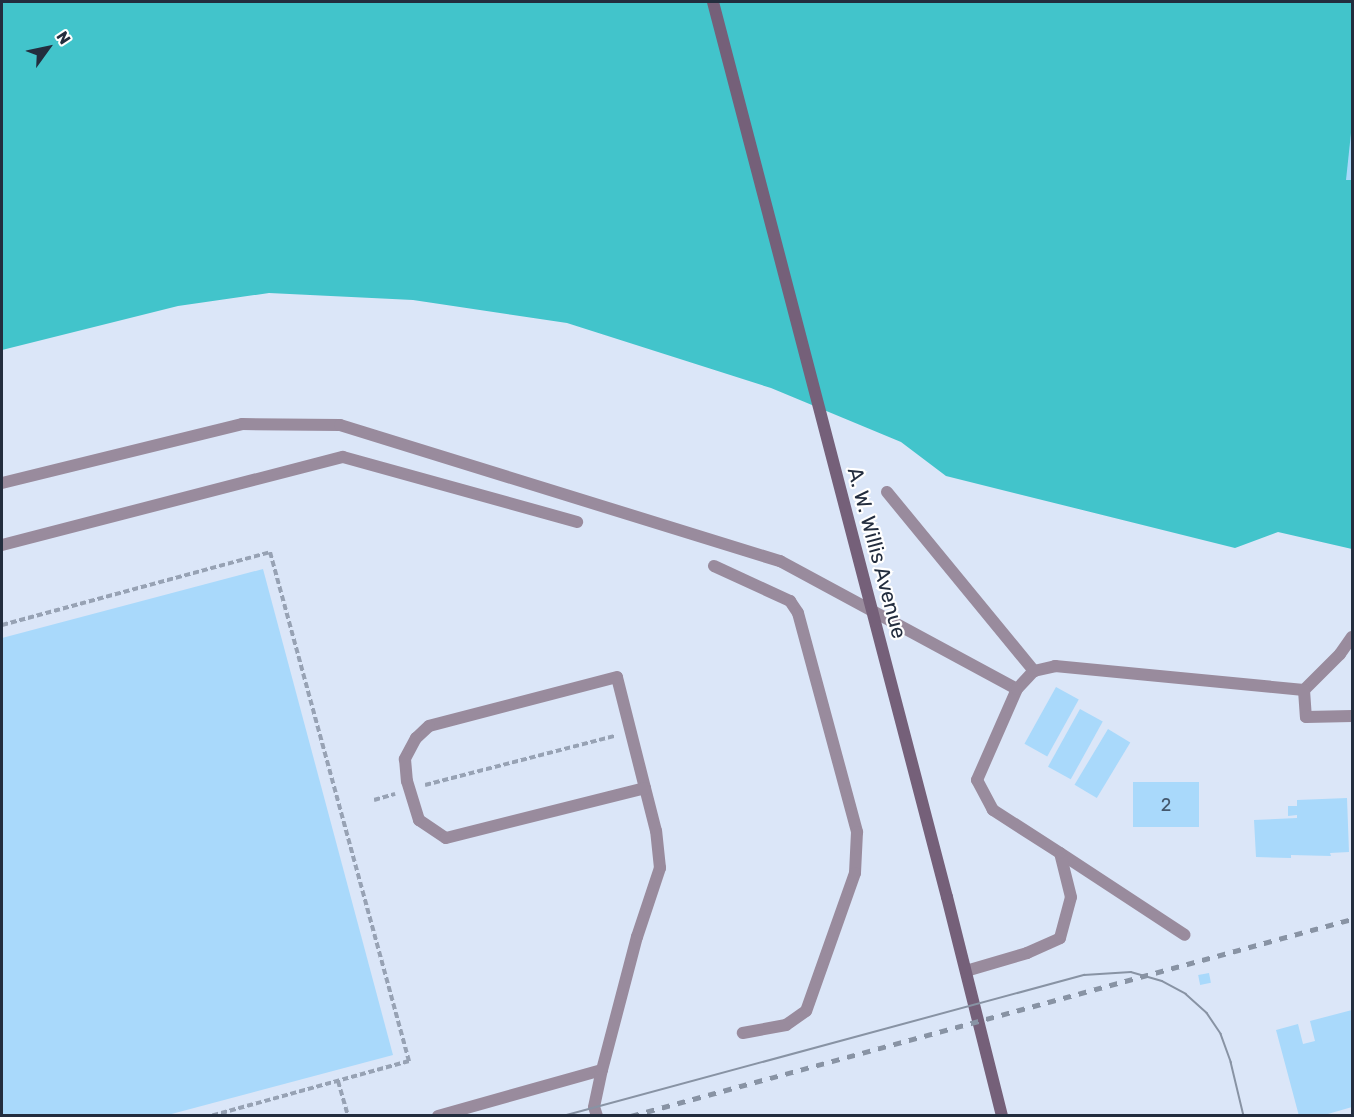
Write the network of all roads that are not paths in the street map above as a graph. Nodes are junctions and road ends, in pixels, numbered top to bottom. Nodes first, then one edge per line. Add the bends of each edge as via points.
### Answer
1 (712, 2) edge
2 (2, 483) edge
3 (887, 492) dead end
4 (577, 522) dead end
5 (2, 544) edge
6 (714, 566) dead end
7 (1353, 637) edge
8 (1034, 671) junction
9 (1017, 689) junction
10 (1305, 690) junction
11 (1353, 716) edge
12 (645, 788) junction
13 (1060, 853) junction
14 (1185, 935) dead end
15 (966, 971) junction
16 (743, 1033) dead end
17 (602, 1070) junction
18 (438, 1116) edge
19 (597, 1116) edge
20 (1002, 1116) edge

1 - 15 main road, A. W. Willis Avenue, bridge
2 - 9 lane via 242,424 340,425 780,561
3 - 8 lane
4 - 5 lane via 343,457
6 - 16 lane via 790,601 798,613 857,832 855,873 806,1011 786,1025
7 - 10 lane
8 - 9 lane
8 - 10 lane via 1055,666
9 - 13 lane via 977,780 993,810
10 - 11 lane via 1306,717
12 - 12 lane via 617,677 429,726 416,738 405,759 419,820 446,838
12 - 17 lane via 660,868 637,937
13 - 14 lane
13 - 15 lane via 1071,897 1060,938 1027,953
15 - 20 main road, A. W. Willis Avenue
17 - 18 lane
17 - 19 lane via 594,1107

